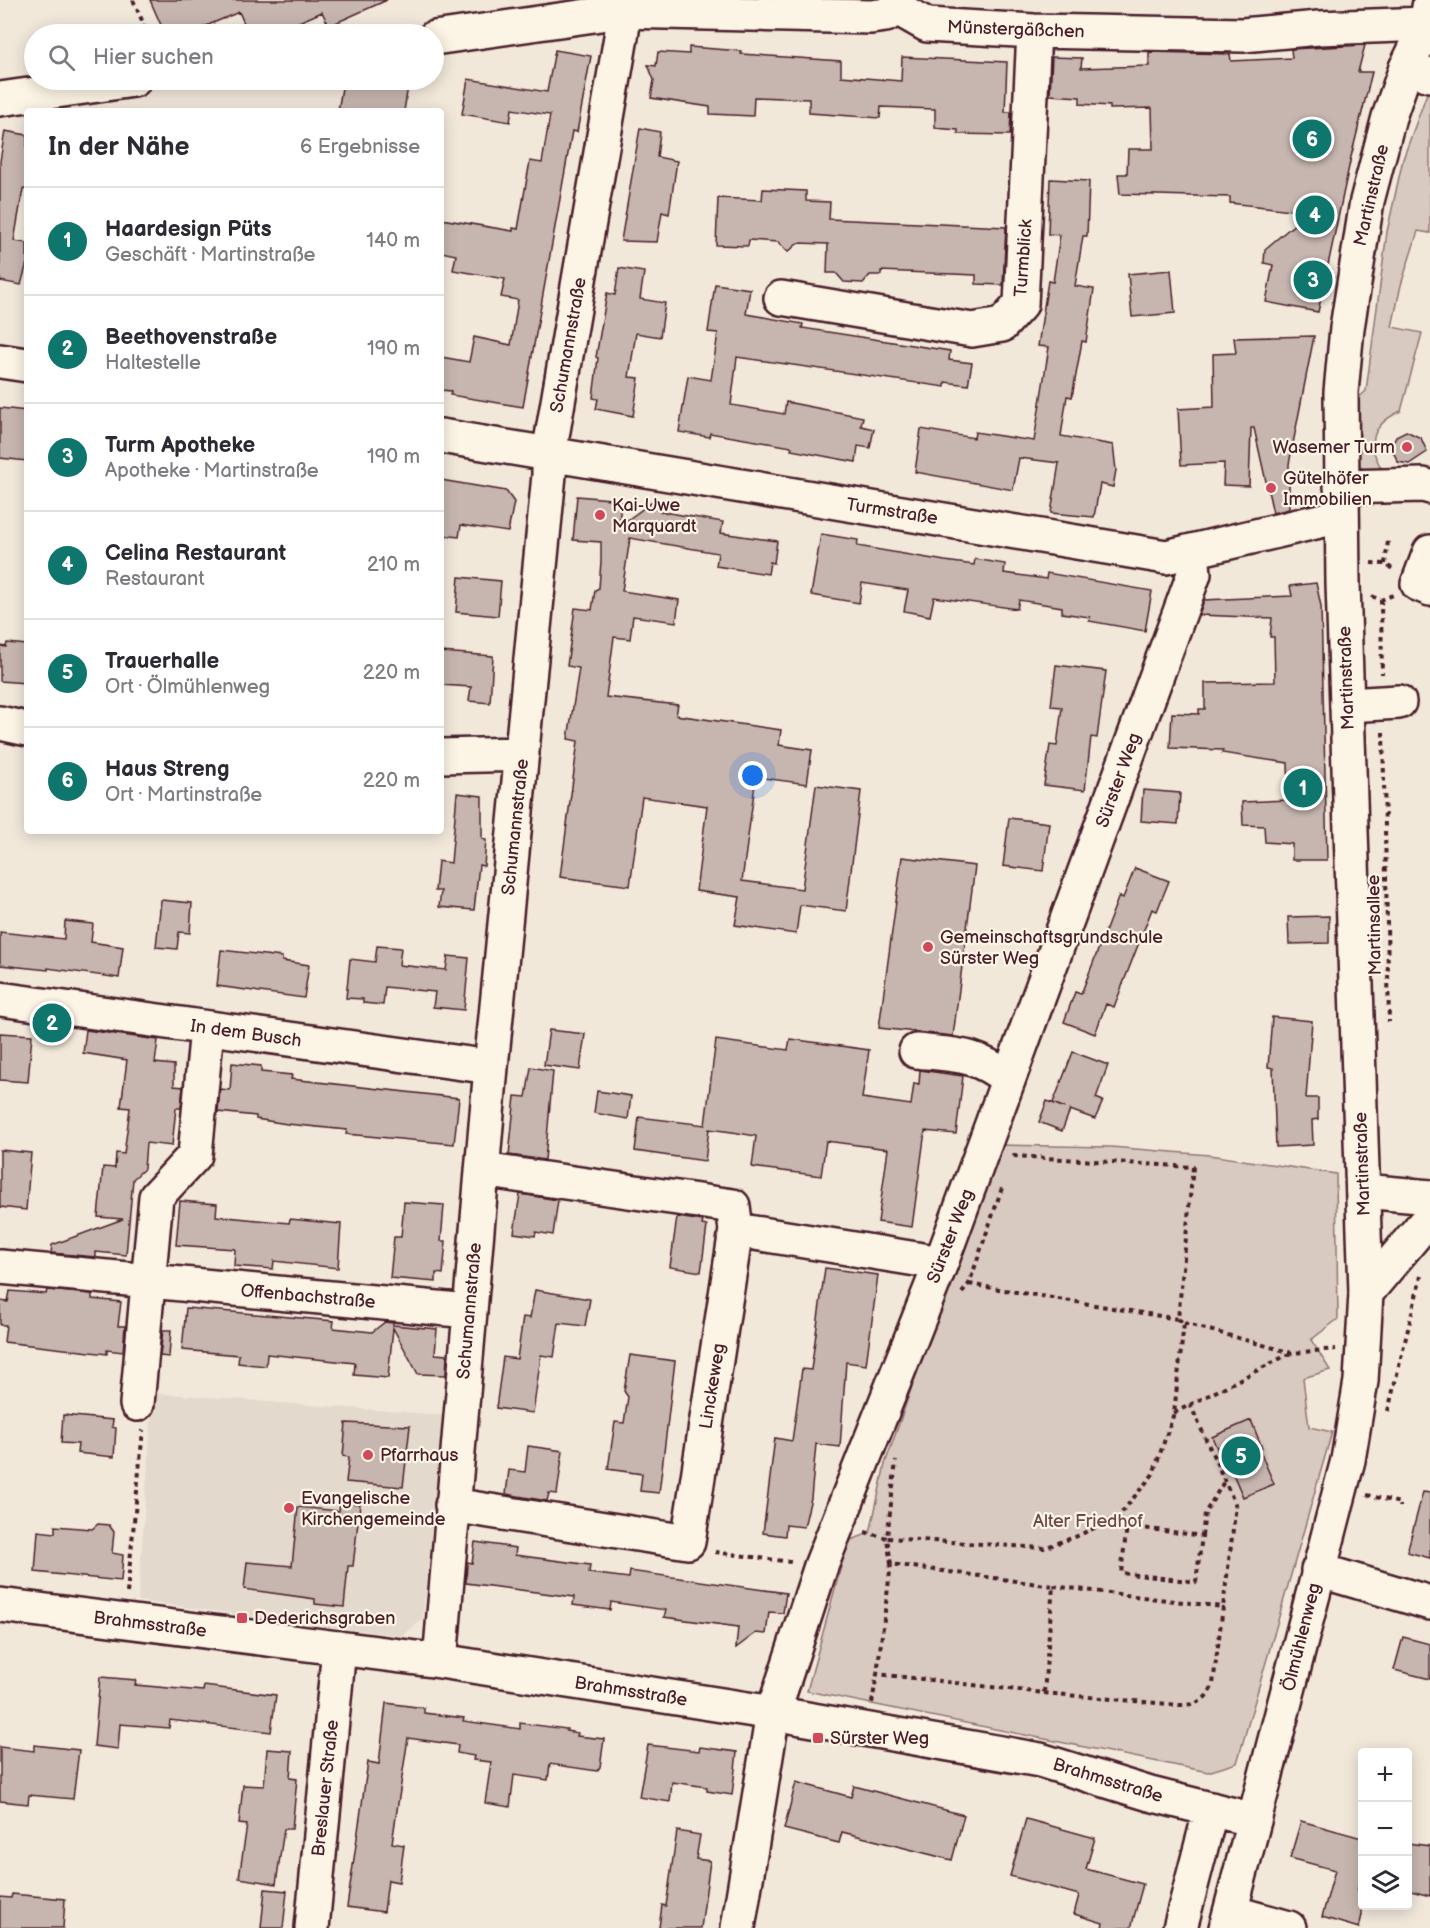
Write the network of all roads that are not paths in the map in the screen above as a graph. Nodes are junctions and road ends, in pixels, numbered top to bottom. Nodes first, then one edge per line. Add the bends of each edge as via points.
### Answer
1 (900, 4) edge
2 (619, 6) edge
3 (1429, 15) edge
4 (1034, 31) junction
5 (444, 36) edge
6 (1418, 71) edge
7 (63, 90) edge
8 (0, 99) edge
9 (781, 298) dead end
10 (0, 361) edge
11 (24, 365) edge
12 (444, 436) edge
13 (549, 454) junction
14 (1430, 487) edge
15 (1341, 502) junction
16 (1192, 552) junction
17 (1430, 552) edge
18 (1410, 577) edge
19 (1391, 702) road end
20 (1347, 705) junction
21 (0, 723) edge
22 (24, 728) edge
23 (522, 754) junction
24 (444, 756) edge
25 (0, 999) edge
26 (207, 1028) junction
27 (916, 1051) dead end
28 (491, 1068) junction
29 (1008, 1079) junction
30 (482, 1170) junction
31 (1363, 1191) junction
32 (1430, 1197) edge
33 (1430, 1217) edge
34 (736, 1230) junction
35 (940, 1263) junction
36 (0, 1267) edge
37 (148, 1281) junction
38 (1366, 1293) junction
39 (469, 1311) junction
40 (1363, 1344) joint
41 (137, 1404) road end
42 (452, 1505) junction
43 (1318, 1570) junction
44 (1430, 1603) edge
45 (0, 1605) edge
46 (339, 1648) junction
47 (440, 1660) junction
48 (772, 1713) junction
49 (1211, 1809) junction
50 (1254, 1820) junction
51 (1229, 1920) edge
52 (312, 1928) edge
53 (738, 1928) edge
54 (1179, 1928) edge
55 (1289, 1928) edge

1 - 2 street, Münstergäßchen via 886,15 871,17
1 - 4 street, Münstergäßchen via 927,25
2 - 5 street, Münstergäßchen
2 - 13 street, Schumannstraße via 622,31
3 - 4 street, Münstergäßchen via 1243,35
3 - 6 street, Martinstraße
4 - 9 street, Turmblick via 1021,304 1002,325 972,330
6 - 15 street, Martinstraße via 1378,159 1356,264 1341,392
7 - 8 street
10 - 11 street
12 - 13 street, Turmstraße
13 - 16 street, Turmstraße via 1166,557
13 - 23 street, Schumannstraße
14 - 15 street, Turmstraße via 1423,485
15 - 16 street, Turmstraße
15 - 20 street, Martinstraße
16 - 29 street, Sürster Weg via 1194,574
17 - 18 street
19 - 20 street
20 - 31 street, Martinstraße
21 - 22 street
23 - 24 street
23 - 28 street, Schumannstraße
25 - 26 street, In dem Busch
26 - 28 street, In dem Busch
26 - 37 street via 195,1155 156,1197
27 - 29 street via 974,1057
28 - 30 street, Schumannstraße
29 - 35 street, Sürster Weg
30 - 34 street, Linckeweg via 733,1206
30 - 39 street, Schumannstraße
31 - 32 street
31 - 38 street, Martinstraße
33 - 38 street
34 - 35 street
34 - 42 street, Linckeweg via 688,1542
35 - 48 street, Sürster Weg via 820,1566
36 - 37 street, Offenbachstraße
37 - 39 street, Offenbachstraße
37 - 41 street
38 - 40 street, Martinstraße
39 - 42 street, Schumannstraße
40 - 43 street, Ölmühlenweg via 1348,1460
42 - 47 street, Schumannstraße
43 - 44 street
43 - 50 street, Ölmühlenweg
45 - 46 street, Brahmsstraße
46 - 47 street, Brahmsstraße
46 - 52 street, Breslauer Straße
47 - 48 street, Brahmsstraße
48 - 49 street, Brahmsstraße via 1040,1760
48 - 53 street, Sürster Weg
49 - 50 street, Brahmsstraße
49 - 54 street
50 - 51 street, Ölmühlenweg
51 - 55 street

